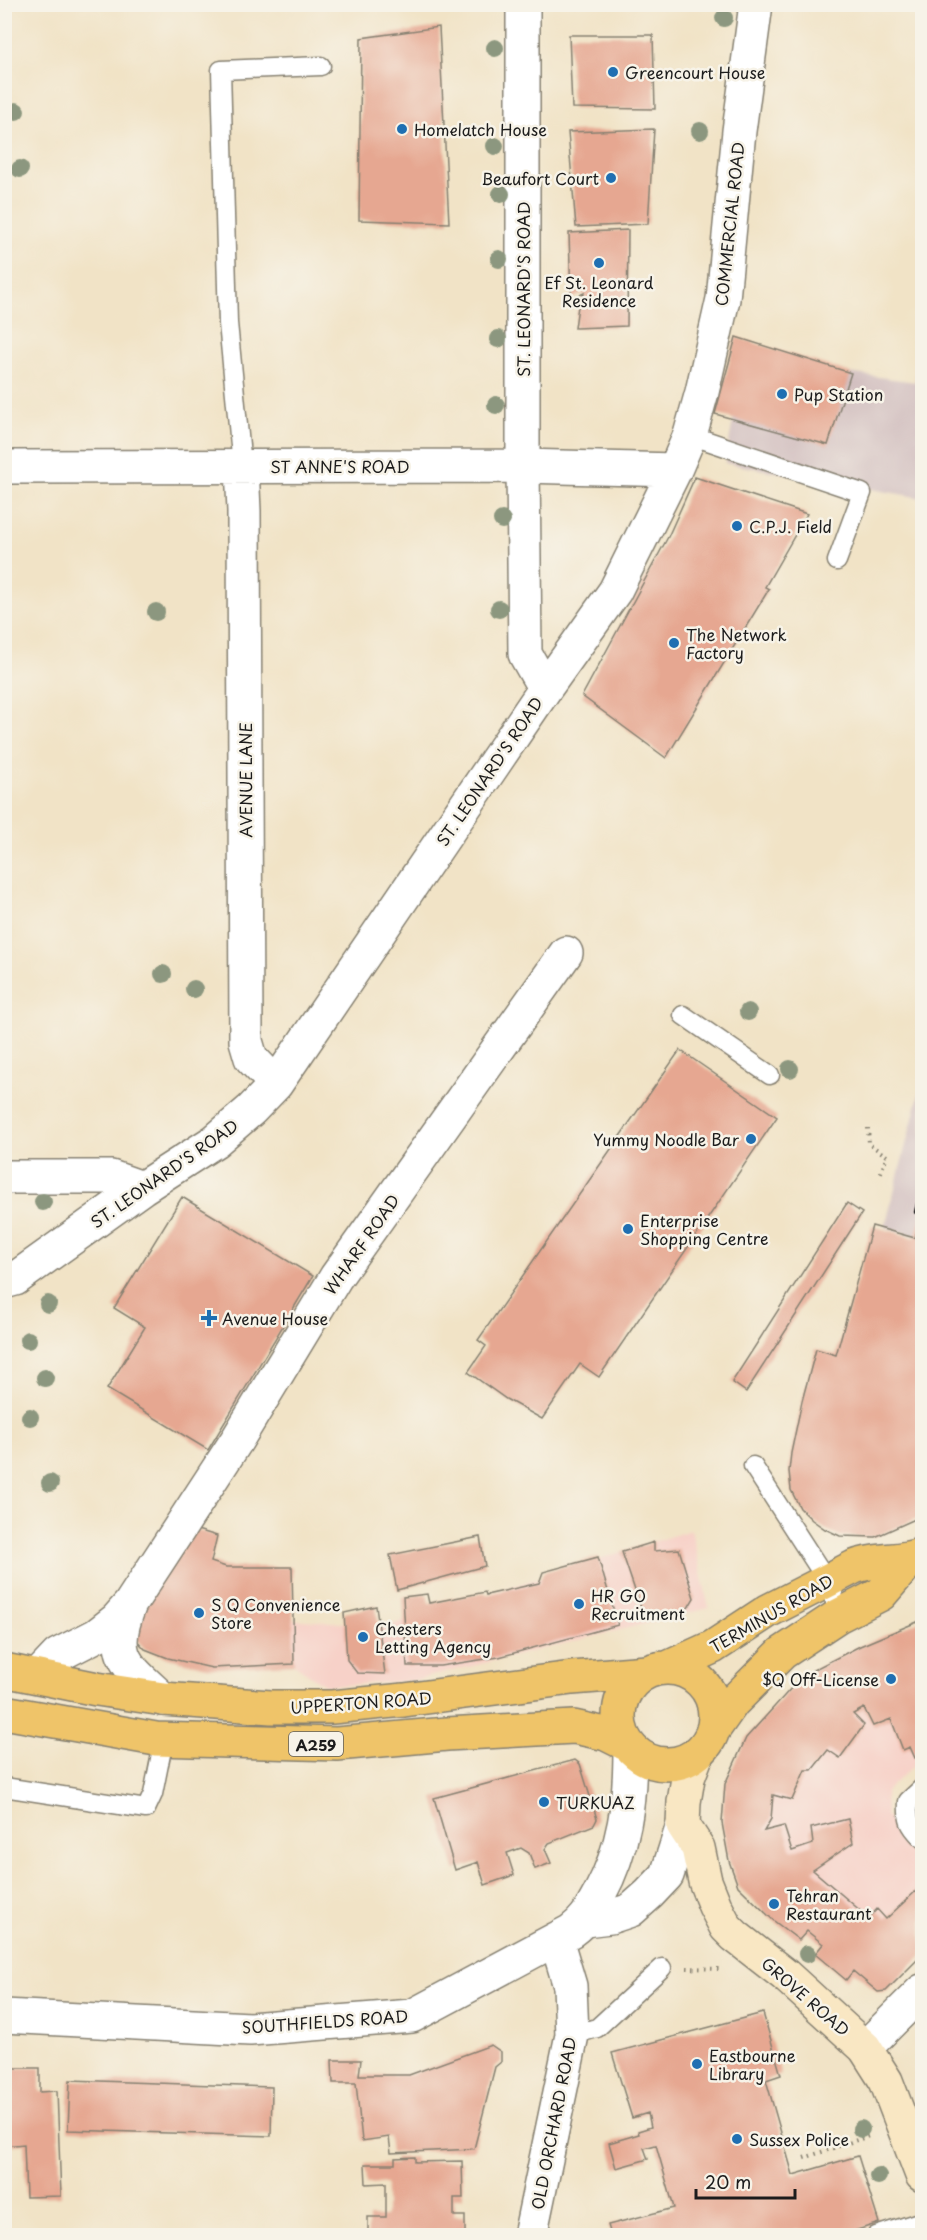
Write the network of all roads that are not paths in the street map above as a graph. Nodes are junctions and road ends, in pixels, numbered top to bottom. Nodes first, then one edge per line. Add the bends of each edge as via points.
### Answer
1 (523, 4) edge
2 (756, 4) edge
3 (321, 66) dead end
4 (690, 435) junction
5 (242, 466) junction
6 (523, 466) junction
7 (4, 467) edge
8 (675, 470) junction
9 (837, 561) dead end
10 (544, 689) junction
11 (566, 953) dead end
12 (683, 1015) dead end
13 (770, 1075) dead end
14 (276, 1084) junction
15 (4, 1177) edge
16 (142, 1188) junction
17 (4, 1282) edge
18 (753, 1466) dead end
19 (917, 1556) edge
20 (826, 1579) junction
21 (130, 1604) junction
22 (838, 1616) junction
23 (4, 1670) edge
24 (657, 1670) junction
25 (38, 1676) junction
26 (163, 1699) junction
27 (4, 1712) edge
28 (164, 1739) junction
29 (705, 1742) junction
30 (628, 1746) junction
31 (4, 1787) edge
32 (922, 1788) edge
33 (683, 1825) junction
34 (922, 1838) edge
35 (585, 1920) junction
36 (556, 1939) junction
37 (662, 1968) dead end
38 (922, 1991) edge
39 (4, 2016) edge
40 (572, 2035) junction
41 (865, 2048) junction
42 (922, 2175) edge
43 (922, 2222) edge
44 (530, 2235) edge
45 (876, 2235) edge

1 - 6 street, ST. LEONARD'S ROAD
2 - 4 street, COMMERCIAL ROAD via 723,299
3 - 5 lane via 221,70 228,323
4 - 8 street, COMMERCIAL ROAD
4 - 9 lane via 862,494
5 - 6 street, ST ANNE'S ROAD
5 - 7 street, ST ANNE'S ROAD
5 - 14 street, AVENUE LANE via 246,1041 251,1058
6 - 8 street, ST ANNE'S ROAD
6 - 10 street, ST. LEONARD'S ROAD via 525,654
8 - 10 street, COMMERCIAL ROAD via 615,591
10 - 14 street, ST. LEONARD'S ROAD
11 - 21 street, WHARF ROAD via 336,1277 237,1440
12 - 13 lane
14 - 16 street, ST. LEONARD'S ROAD via 215,1141
15 - 16 street via 111,1177
16 - 17 street, ST. LEONARD'S ROAD via 15,1279
18 - 20 lane
19 - 20 main road, TERMINUS ROAD via 867,1562
19 - 22 main road, TERMINUS ROAD via 881,1593
20 - 22 lane
20 - 24 main road, TERMINUS ROAD via 713,1647
21 - 25 street, WHARF ROAD via 97,1635 58,1655
21 - 26 street, WHARF ROAD via 119,1643 126,1663
22 - 29 main road, TERMINUS ROAD via 782,1653 733,1702
23 - 25 main road, UPPERTON ROAD
24 - 26 main road, UPPERTON ROAD via 332,1707
24 - 29 main road via 688,1673 705,1686 716,1714
24 - 30 main road via 634,1681 624,1694 619,1724
25 - 26 main road, UPPERTON ROAD
27 - 28 main road, A259
28 - 30 main road, A259 via 337,1744 574,1727 606,1734
28 - 31 lane via 153,1794 146,1809
29 - 30 main road via 681,1762 665,1764 648,1761
29 - 33 street, SOUTHFIELDS ROAD via 688,1778
30 - 35 street, SOUTHFIELDS ROAD via 629,1790 623,1838
32 - 34 lane via 908,1801 907,1810 909,1825
33 - 35 street, SOUTHFIELDS ROAD via 667,1875 649,1894 632,1910
33 - 41 street, GROVE ROAD via 698,1848 705,1881 726,1927
35 - 36 street, SOUTHFIELDS ROAD
36 - 39 street, SOUTHFIELDS ROAD via 412,2016 250,2029
36 - 40 street, OLD ORCHARD ROAD via 570,1986
37 - 40 lane via 597,2028
38 - 41 street
40 - 44 street, OLD ORCHARD ROAD
41 - 42 street, GROVE ROAD via 886,2081
43 - 45 lane

